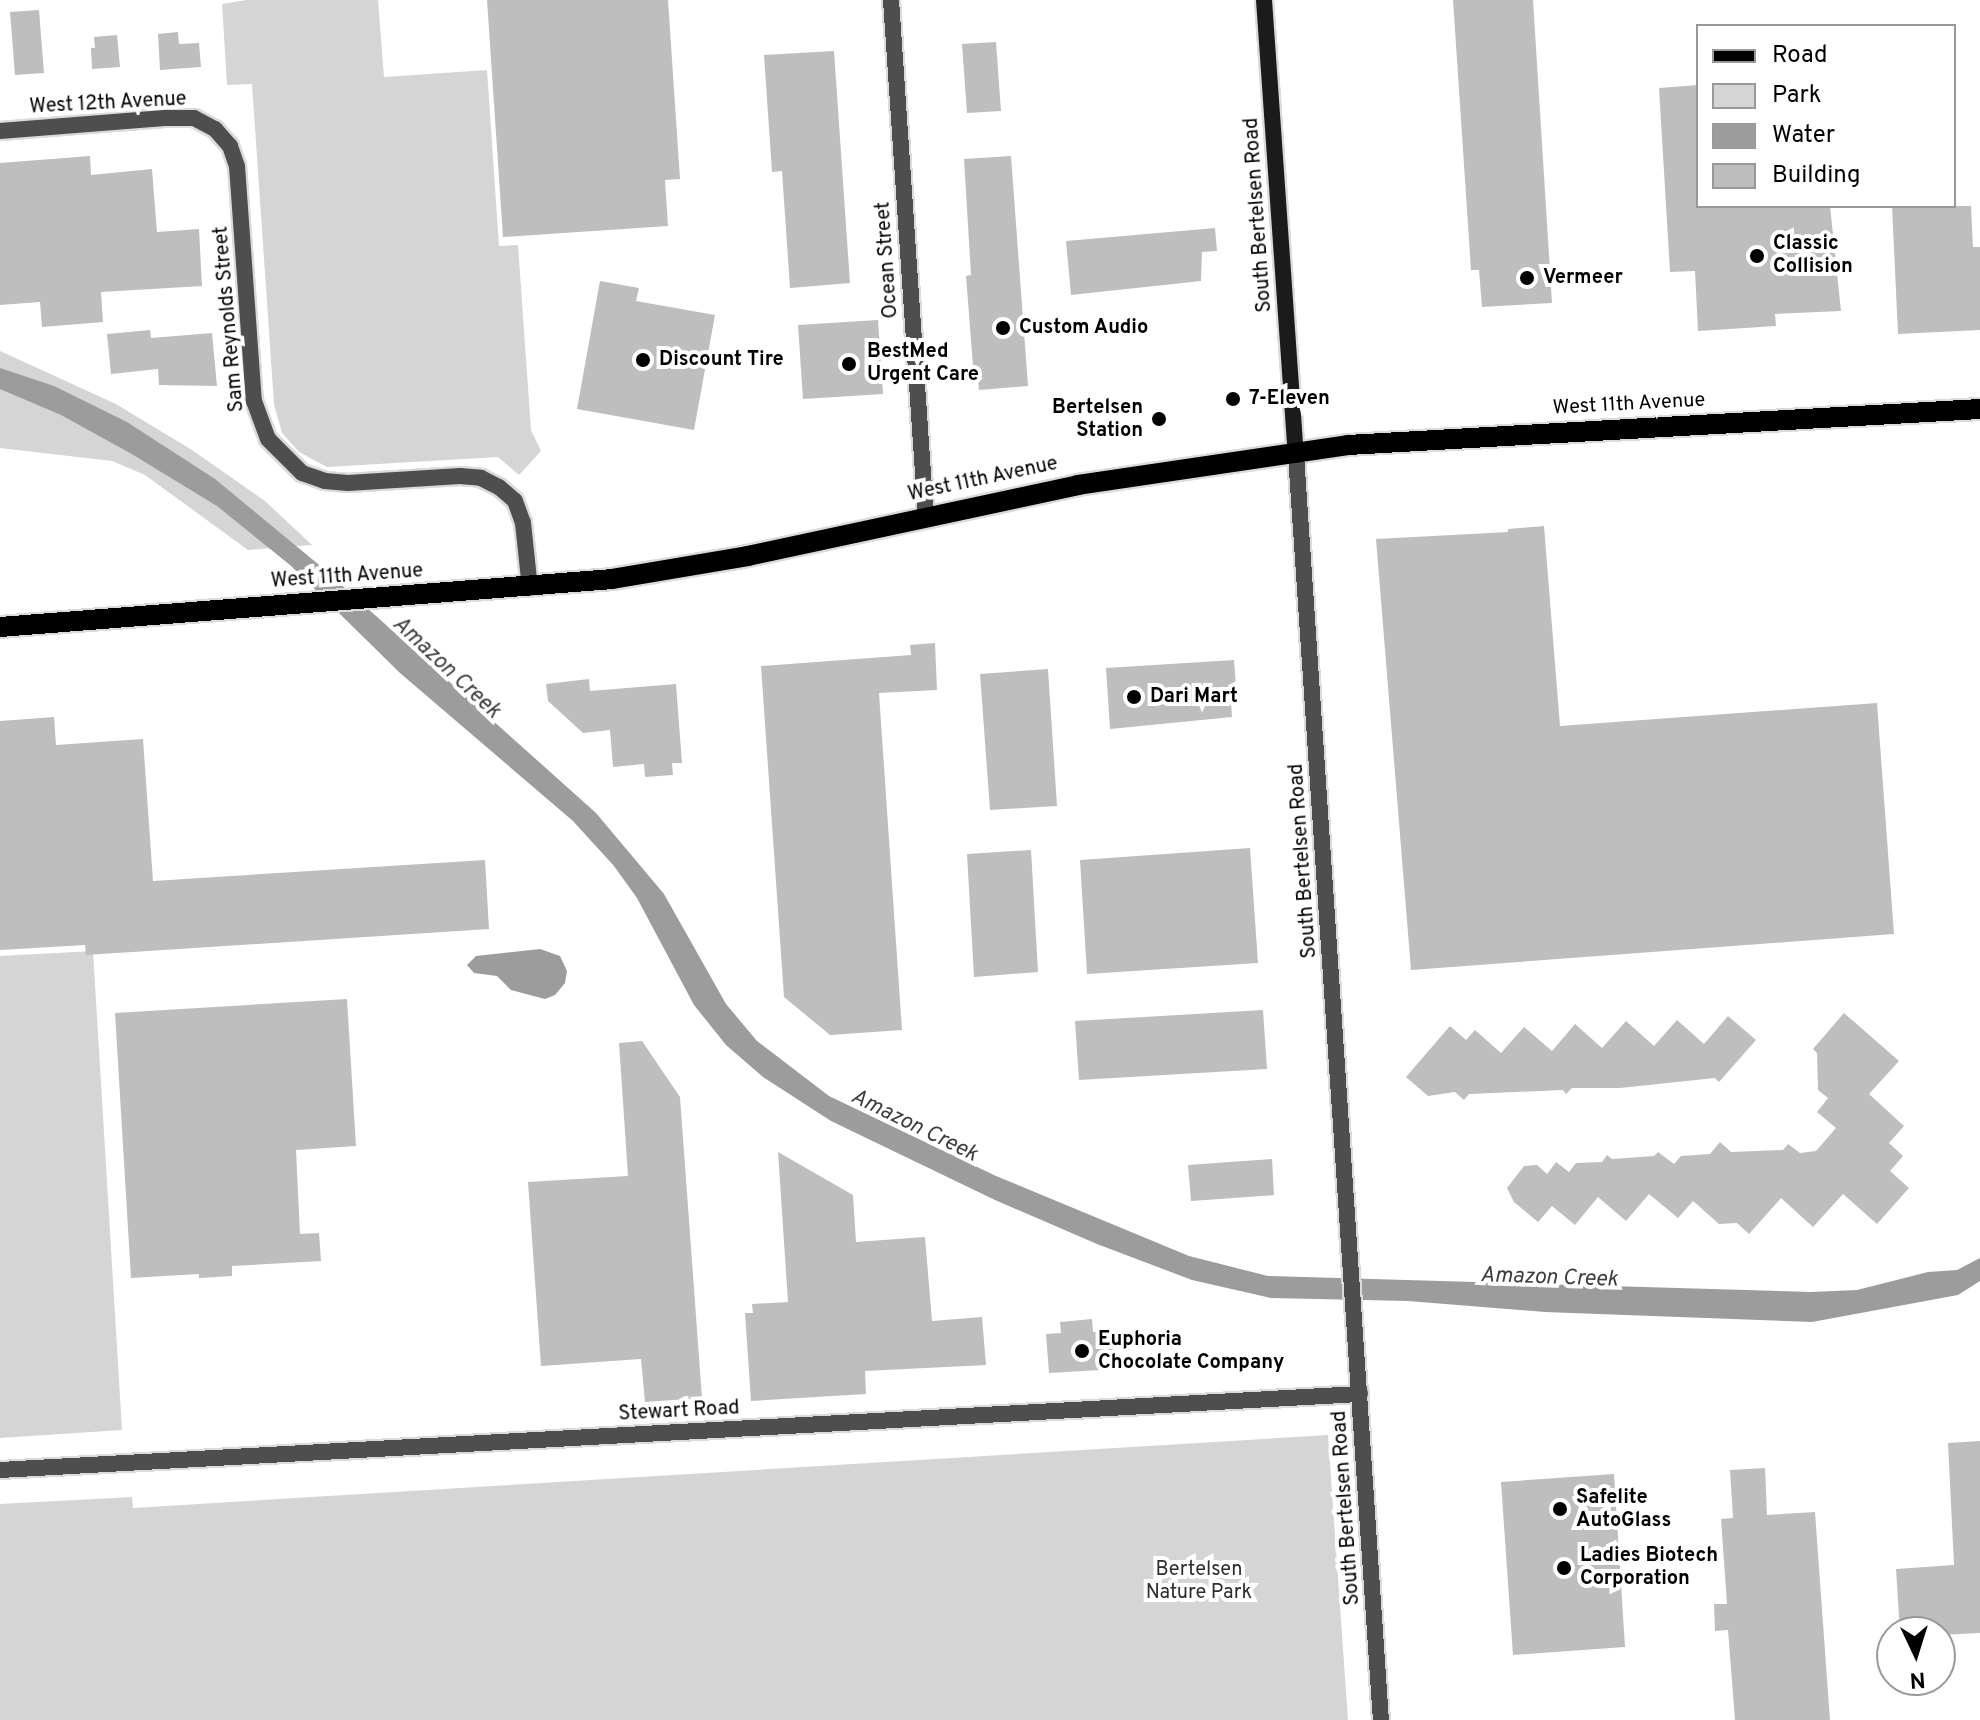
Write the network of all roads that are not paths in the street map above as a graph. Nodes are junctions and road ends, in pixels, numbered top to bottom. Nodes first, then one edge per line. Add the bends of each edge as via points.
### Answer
1 (891, 0) edge
2 (1264, 0) edge
3 (215, 129) joint
4 (0, 131) edge
5 (1980, 409) edge
6 (1296, 455) junction
7 (926, 517) junction
8 (530, 588) junction
9 (0, 627) edge
10 (1360, 1394) junction
11 (0, 1470) edge
12 (1381, 1720) edge

1 - 7 street, Ocean Street
2 - 6 main road, South Bertelsen Road
3 - 4 street, West 12th Avenue via 194,118 167,118
3 - 8 street, Sam Reynolds Street via 230,146 237,166 254,401 268,439 302,473 325,481 460,476 499,487 515,501 523,523
5 - 6 main road, West 11th Avenue via 1348,445
6 - 7 main road, West 11th Avenue via 1125,476
6 - 10 street, South Bertelsen Road
7 - 8 main road, West 11th Avenue via 676,569
8 - 9 main road, West 11th Avenue
10 - 11 street, Stewart Road
10 - 12 street, South Bertelsen Road

